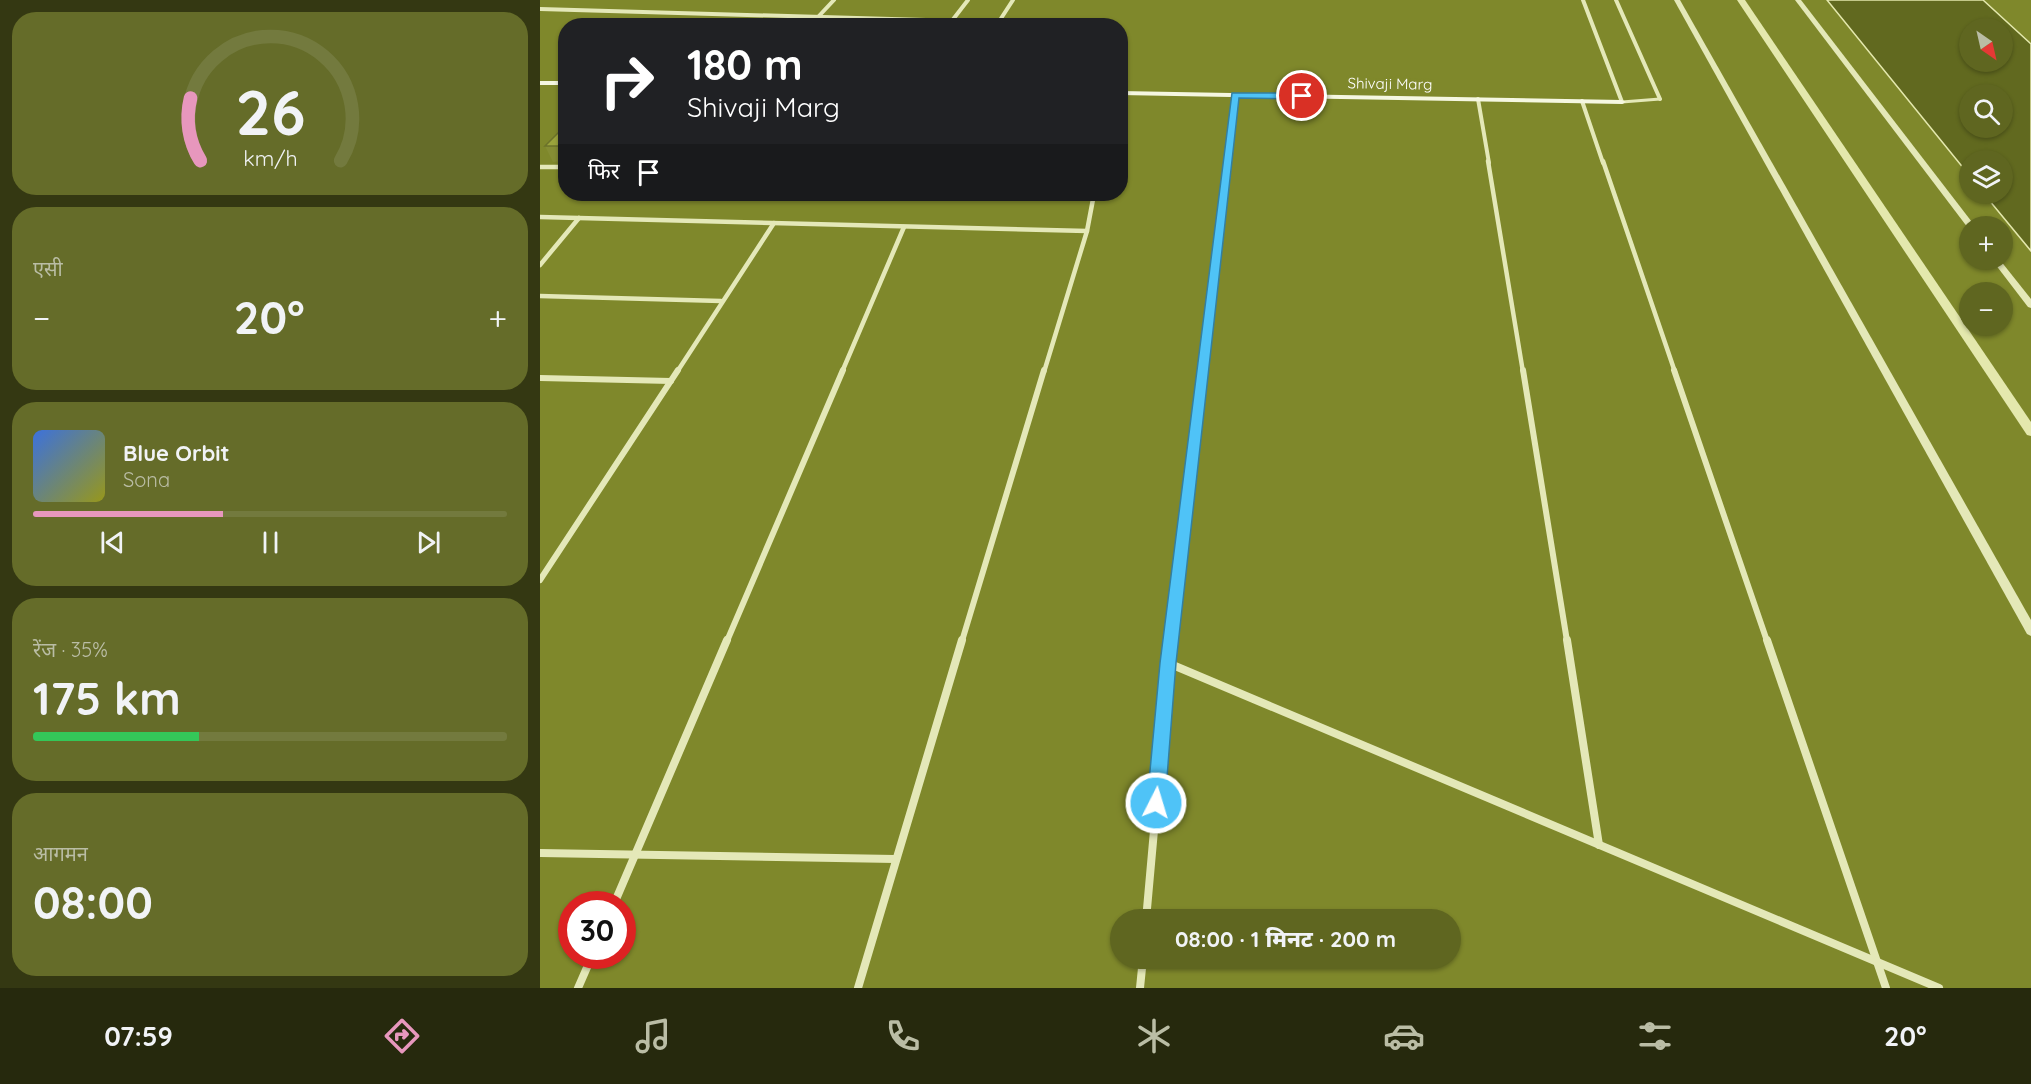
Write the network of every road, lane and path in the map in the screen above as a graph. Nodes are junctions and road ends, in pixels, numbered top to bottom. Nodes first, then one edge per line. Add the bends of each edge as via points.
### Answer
1 (834, 0) edge
2 (968, 0) edge
3 (1013, 0) edge
4 (1583, 0) edge
5 (1616, 0) edge
6 (1677, 0) edge
7 (1798, 0) edge
8 (540, 9) edge
9 (818, 17) junction
10 (845, 18) edge
11 (954, 18) edge
12 (1000, 18) edge
13 (540, 83) edge
14 (558, 83) edge
15 (1128, 93) edge
16 (1235, 95) junction
17 (1478, 99) junction
18 (1660, 99) joint
19 (1582, 101) junction
20 (1622, 102) junction
21 (540, 167) edge
22 (558, 167) edge
23 (1093, 201) edge
24 (1963, 216) edge
25 (540, 217) edge
26 (579, 218) junction
27 (774, 223) junction
28 (904, 227) junction
29 (1087, 231) junction
30 (540, 265) edge
31 (2004, 270) edge
32 (540, 296) edge
33 (721, 301) junction
34 (2031, 305) edge
35 (540, 378) edge
36 (671, 381) junction
37 (540, 580) edge
38 (2031, 631) edge
39 (1168, 663) junction
40 (1599, 845) junction
41 (540, 854) edge
42 (635, 855) junction
43 (895, 859) junction
44 (620, 891) edge
45 (1147, 909) edge
46 (1878, 963) junction
47 (586, 969) edge
48 (1142, 969) edge
49 (578, 988) edge
50 (858, 988) edge
51 (1140, 988) edge
52 (1886, 988) edge
53 (1939, 988) edge

1 - 9 street
2 - 11 street
3 - 12 street
4 - 20 street
5 - 18 street, Shivaji Marg
6 - 38 street
7 - 24 street
8 - 9 street
9 - 10 street
13 - 14 main road
15 - 16 main road, Shivaji Marg
16 - 17 main road, Shivaji Marg
16 - 39 street
17 - 19 main road, Shivaji Marg
17 - 40 street
18 - 20 lane, Shivaji Marg
19 - 20 main road, Shivaji Marg
19 - 46 street
21 - 22 street
23 - 29 street
25 - 26 street
26 - 27 street
26 - 30 street
27 - 28 street
27 - 33 street
28 - 29 street
28 - 42 street
29 - 43 street
31 - 34 street
32 - 33 street
33 - 36 street
35 - 36 street
36 - 37 street
39 - 40 street
39 - 45 street
40 - 46 street
41 - 42 street
42 - 43 street
42 - 44 street
43 - 50 street
46 - 52 street
46 - 53 street
47 - 49 street
48 - 51 street

